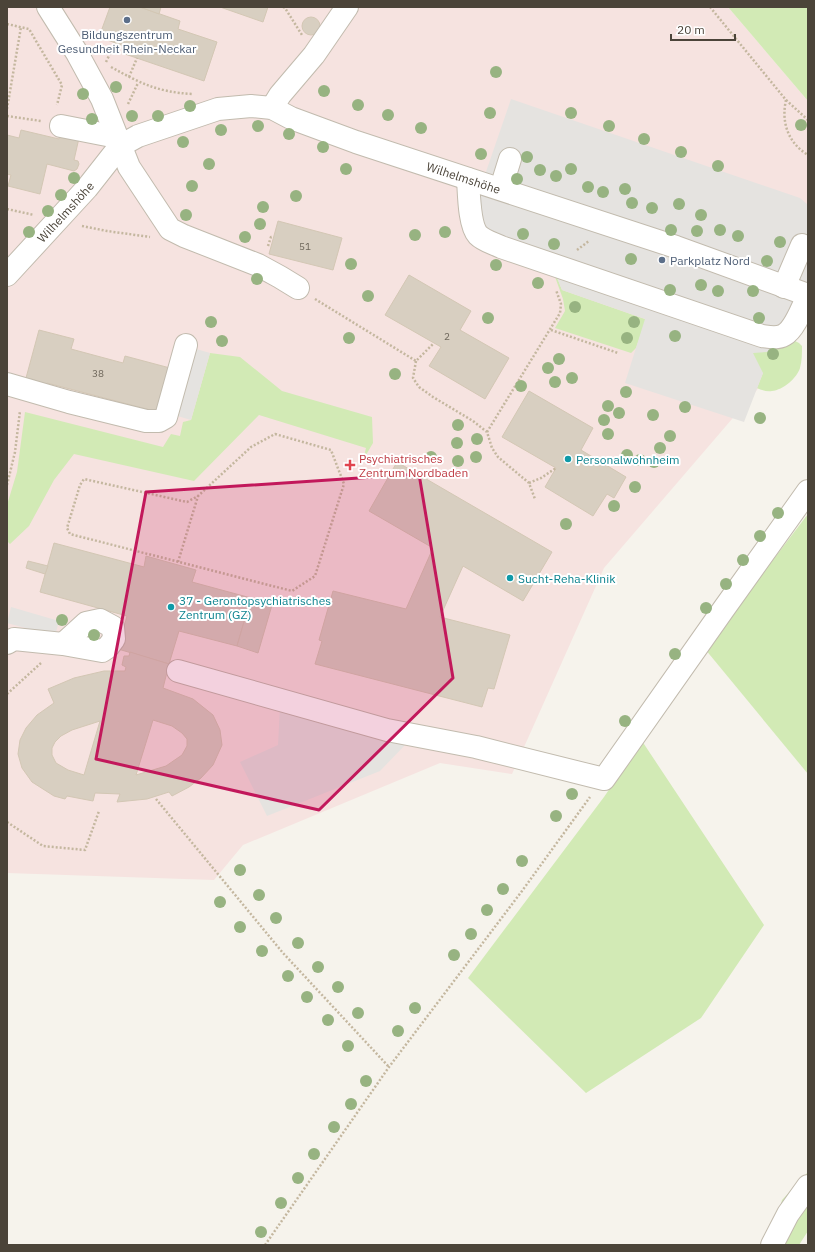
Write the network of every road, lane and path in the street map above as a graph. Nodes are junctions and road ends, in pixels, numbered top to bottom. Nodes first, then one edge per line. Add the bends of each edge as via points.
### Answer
1 (283, 7) edge
2 (347, 7) edge
3 (710, 7) edge
4 (57, 13) edge
5 (7, 24) edge
6 (21, 27) junction
7 (115, 42) dead end
8 (314, 54) junction
9 (137, 58) dead end
10 (105, 64) dead end
11 (129, 77) dead end
12 (786, 100) junction
13 (272, 108) junction
14 (7, 109) edge
15 (7, 116) edge
16 (54, 119) junction
17 (808, 120) edge
18 (118, 142) junction
19 (808, 155) edge
20 (510, 159) dead end
21 (468, 179) junction
22 (501, 188) junction
23 (57, 221) junction
24 (180, 234) junction
25 (273, 237) dead end
26 (802, 245) dead end
27 (268, 248) dead end
28 (547, 263) junction
29 (7, 275) edge
30 (784, 287) junction
31 (298, 288) joint
32 (808, 295) edge
33 (550, 330) junction
34 (434, 343) dead end
35 (186, 346) dead end
36 (618, 353) dead end
37 (416, 361) junction
38 (14, 386) edge
39 (487, 432) junction
40 (556, 468) dead end
41 (530, 483) junction
42 (7, 485) edge
43 (808, 492) edge
44 (198, 496) junction
45 (535, 499) dead end
46 (178, 562) junction
47 (7, 643) edge
48 (63, 644) joint
49 (178, 671) dead end
50 (7, 694) edge
51 (604, 779) junction
52 (156, 798) dead end
53 (99, 811) dead end
54 (7, 822) edge
55 (389, 1067) junction
56 (808, 1186) edge
57 (265, 1245) edge
58 (772, 1245) edge

1 - 8 path
2 - 8 street
3 - 12 path
4 - 18 street via 102,99
5 - 6 path
6 - 14 path
6 - 16 path via 28,29 62,85
7 - 10 path
8 - 13 street
9 - 11 path
12 - 17 path
12 - 19 path via 784,116 787,132 796,146
13 - 18 street, Wilhelmshöhe via 251,106 218,109
13 - 21 street, Wilhelmshöhe via 291,118
15 - 16 path
16 - 18 street
18 - 23 street, Wilhelmshöhe via 87,188
18 - 24 street via 129,167 160,216 170,228
20 - 22 street
21 - 22 street, Wilhelmshöhe
21 - 28 street via 473,227 478,235
22 - 30 street, Wilhelmshöhe via 676,247
23 - 24 path via 106,231 171,239
23 - 29 street, Wilhelmshöhe
24 - 31 street via 258,265
25 - 27 path via 270,237
26 - 30 street
28 - 32 street via 774,338 784,335 792,328
28 - 33 path via 561,304 560,313
30 - 32 street, Wilhelmshöhe
31 - 37 path
33 - 36 path
33 - 39 path
34 - 37 path
35 - 38 street via 166,417 158,421 146,421
37 - 39 path via 412,378 419,387
38 - 42 path via 20,413 15,452
39 - 41 path via 498,457
40 - 41 path
41 - 45 path
43 - 51 street
44 - 46 path
44 - 46 path via 187,502 84,479 80,485 68,528 70,534
44 - 46 path via 251,447 276,434 331,450 344,484 315,576 292,591
47 - 48 street via 14,640
48 - 50 path
49 - 51 street via 387,730 476,747
51 - 55 path
52 - 55 path via 283,953
53 - 54 path via 86,850 43,846
55 - 57 path
56 - 58 street via 788,1214

